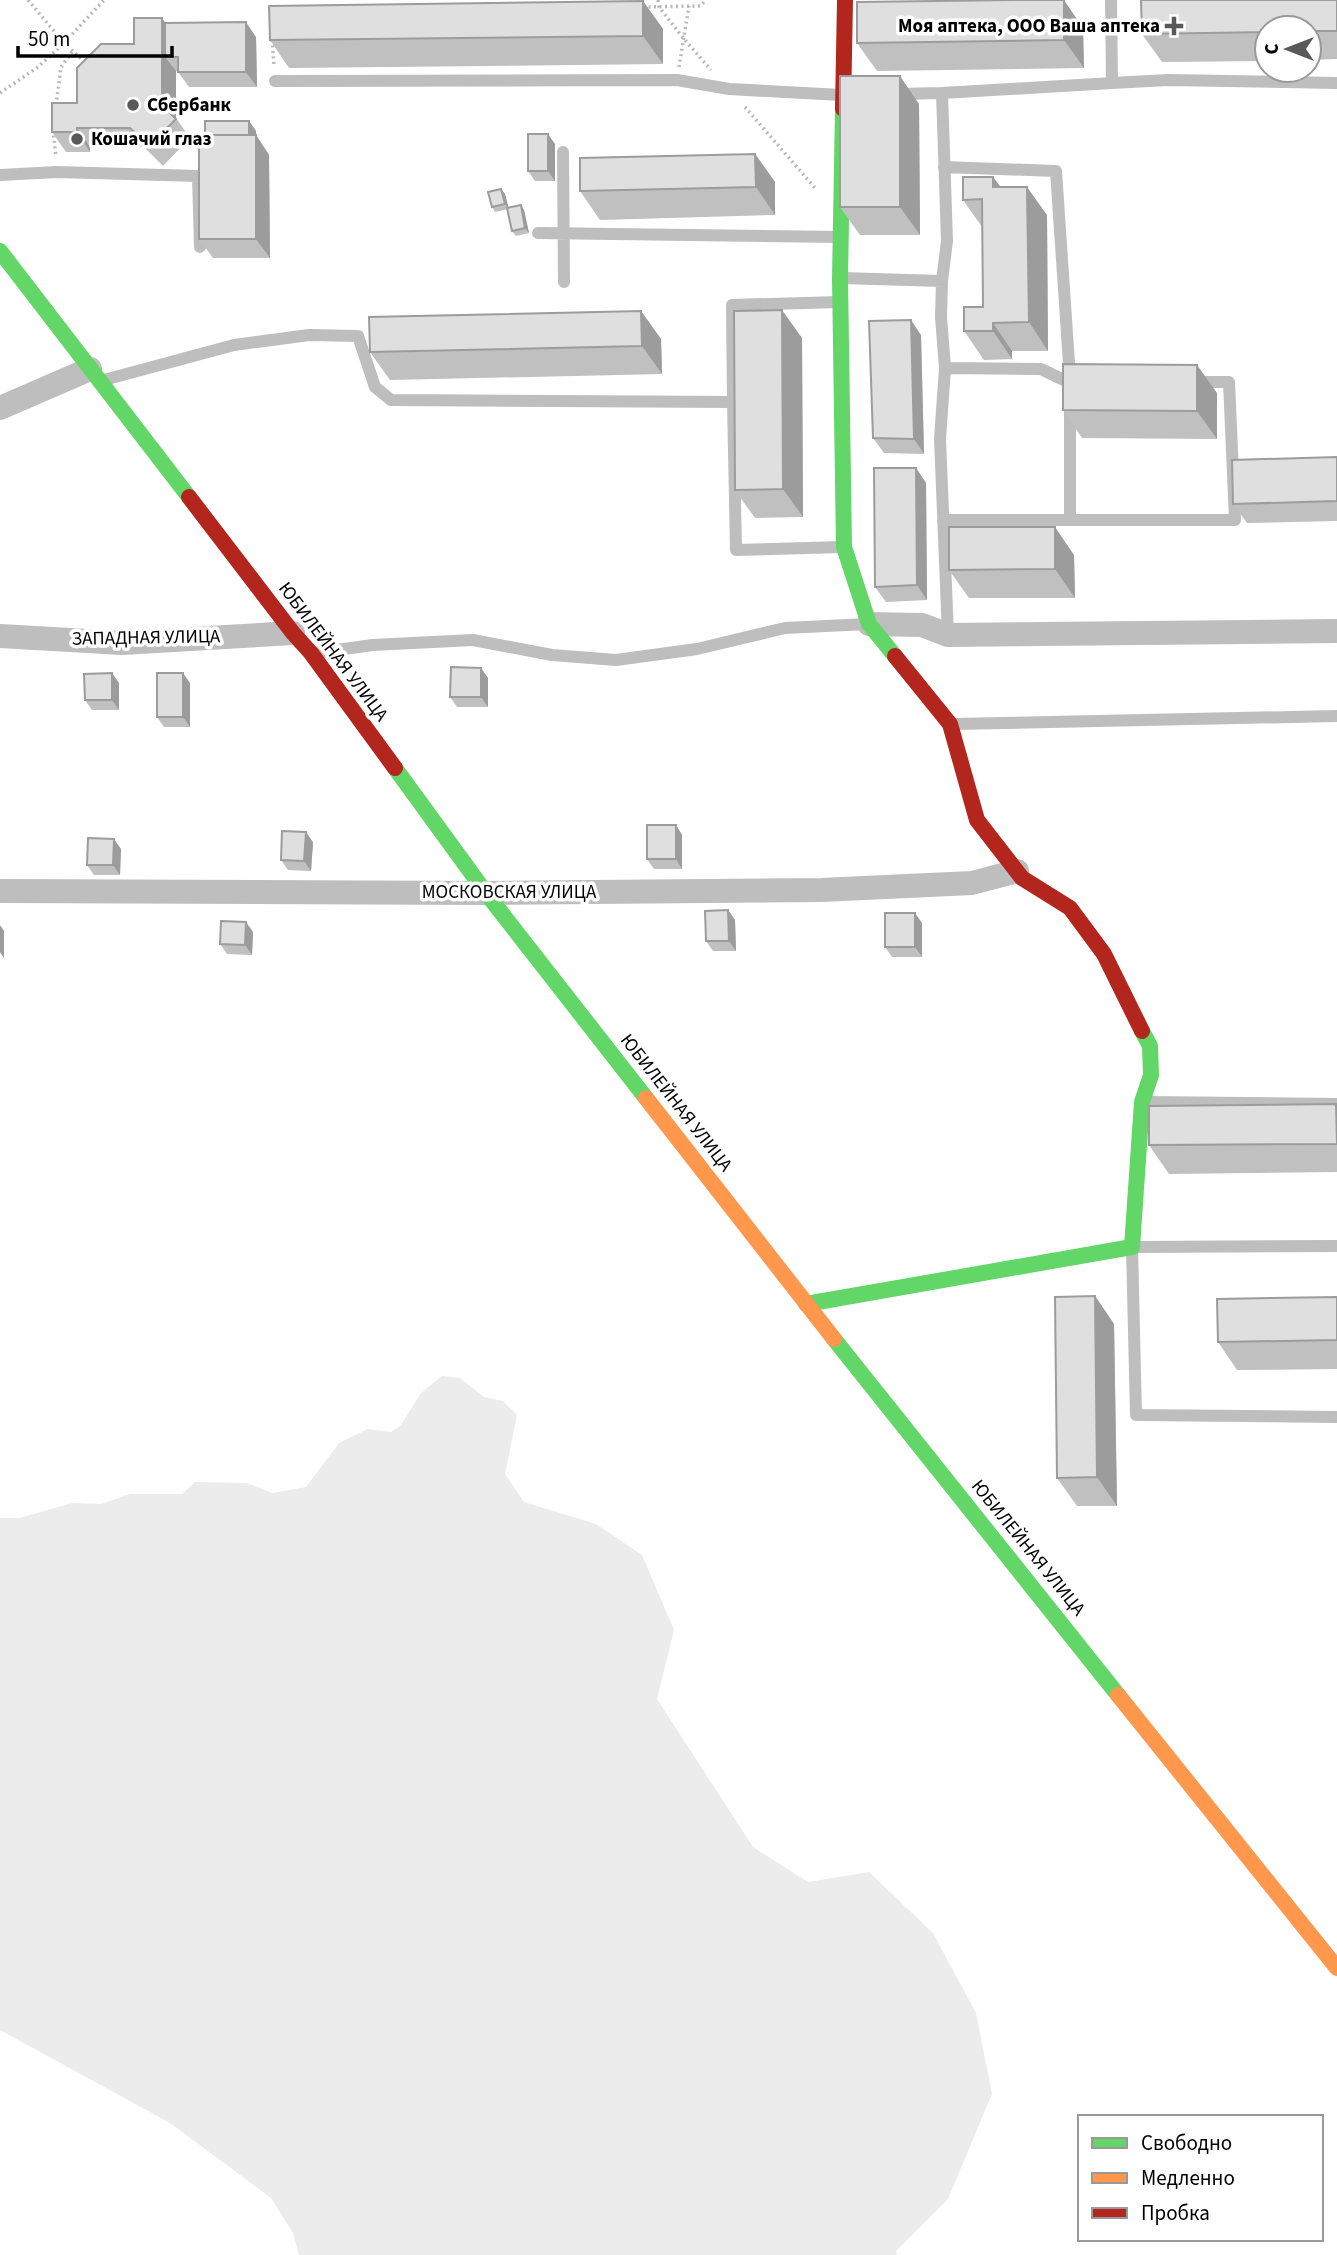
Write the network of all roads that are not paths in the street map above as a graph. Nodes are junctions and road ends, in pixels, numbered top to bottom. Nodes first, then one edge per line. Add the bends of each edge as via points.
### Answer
1 (845, 0) edge
2 (1111, 0) edge
3 (275, 81) road end
4 (1112, 83) junction
5 (1337, 83) edge
6 (942, 93) junction
7 (886, 94) edge
8 (851, 95) junction
9 (563, 152) dead end
10 (944, 167) junction
11 (0, 176) edge
12 (538, 233) dead end
13 (564, 233) junction
14 (841, 237) junction
15 (200, 247) edge
16 (0, 251) edge
17 (840, 278) junction
18 (942, 281) junction
19 (564, 282) dead end
20 (840, 302) junction
21 (945, 368) junction
22 (95, 375) junction
23 (1176, 382) edge
24 (1070, 383) junction
25 (1097, 383) edge
26 (733, 402) junction
27 (0, 408) edge
28 (1070, 519) junction
29 (943, 520) junction
30 (844, 547) junction
31 (869, 624) junction
32 (1337, 631) edge
33 (293, 633) junction
34 (948, 635) junction
35 (0, 636) edge
36 (311, 653) junction
37 (1337, 716) edge
38 (950, 724) junction
39 (1017, 871) junction
40 (0, 891) edge
41 (486, 893) junction
42 (1142, 1102) junction
43 (1337, 1104) edge
44 (1337, 1246) edge
45 (1132, 1247) junction
46 (806, 1304) junction
47 (1337, 1417) edge
48 (1337, 1968) edge

1 - 8 main road
2 - 4 lane
3 - 8 lane via 677,80 729,89
4 - 5 lane
4 - 6 lane
6 - 7 lane
6 - 10 lane
8 - 14 main road
9 - 13 lane
10 - 18 lane via 947,242
10 - 24 lane via 1056,171
11 - 15 lane via 57,172 82,179 198,176
12 - 13 lane
13 - 14 lane
13 - 19 lane
14 - 17 main road
16 - 22 main road, ЮБИЛЕЙНАЯ УЛИЦА
17 - 18 lane
17 - 20 main road
18 - 21 lane
20 - 26 lane via 732,305
20 - 30 main road
21 - 24 lane via 1041,369
21 - 29 lane via 940,439
22 - 26 lane via 234,345 309,335 358,336 374,387 391,400
22 - 27 street
22 - 33 main road, ЮБИЛЕЙНАЯ УЛИЦА
23 - 28 lane via 1229,382 1238,456 1235,520
24 - 25 lane
24 - 28 lane
26 - 30 lane via 736,550
28 - 29 lane
29 - 34 lane
30 - 31 main road
31 - 34 street via 922,625
31 - 36 lane via 785,628 697,649 616,660 473,640
31 - 38 main road
32 - 34 street
33 - 35 street, ЗАПАДНАЯ УЛИЦА via 122,643
33 - 36 main road, ЮБИЛЕЙНАЯ УЛИЦА
36 - 41 main road, ЮБИЛЕЙНАЯ УЛИЦА
37 - 38 lane
38 - 39 main road via 977,820
39 - 41 street, МОСКОВСКАЯ УЛИЦА via 972,883 835,889
39 - 42 main road via 1070,908 1104,954 1150,1046 1151,1075
40 - 41 street, МОСКОВСКАЯ УЛИЦА
41 - 46 main road, ЮБИЛЕЙНАЯ УЛИЦА
42 - 43 lane
42 - 45 main road
44 - 45 lane
45 - 46 main road
45 - 47 lane via 1136,1415
46 - 48 main road, ЮБИЛЕЙНАЯ УЛИЦА

